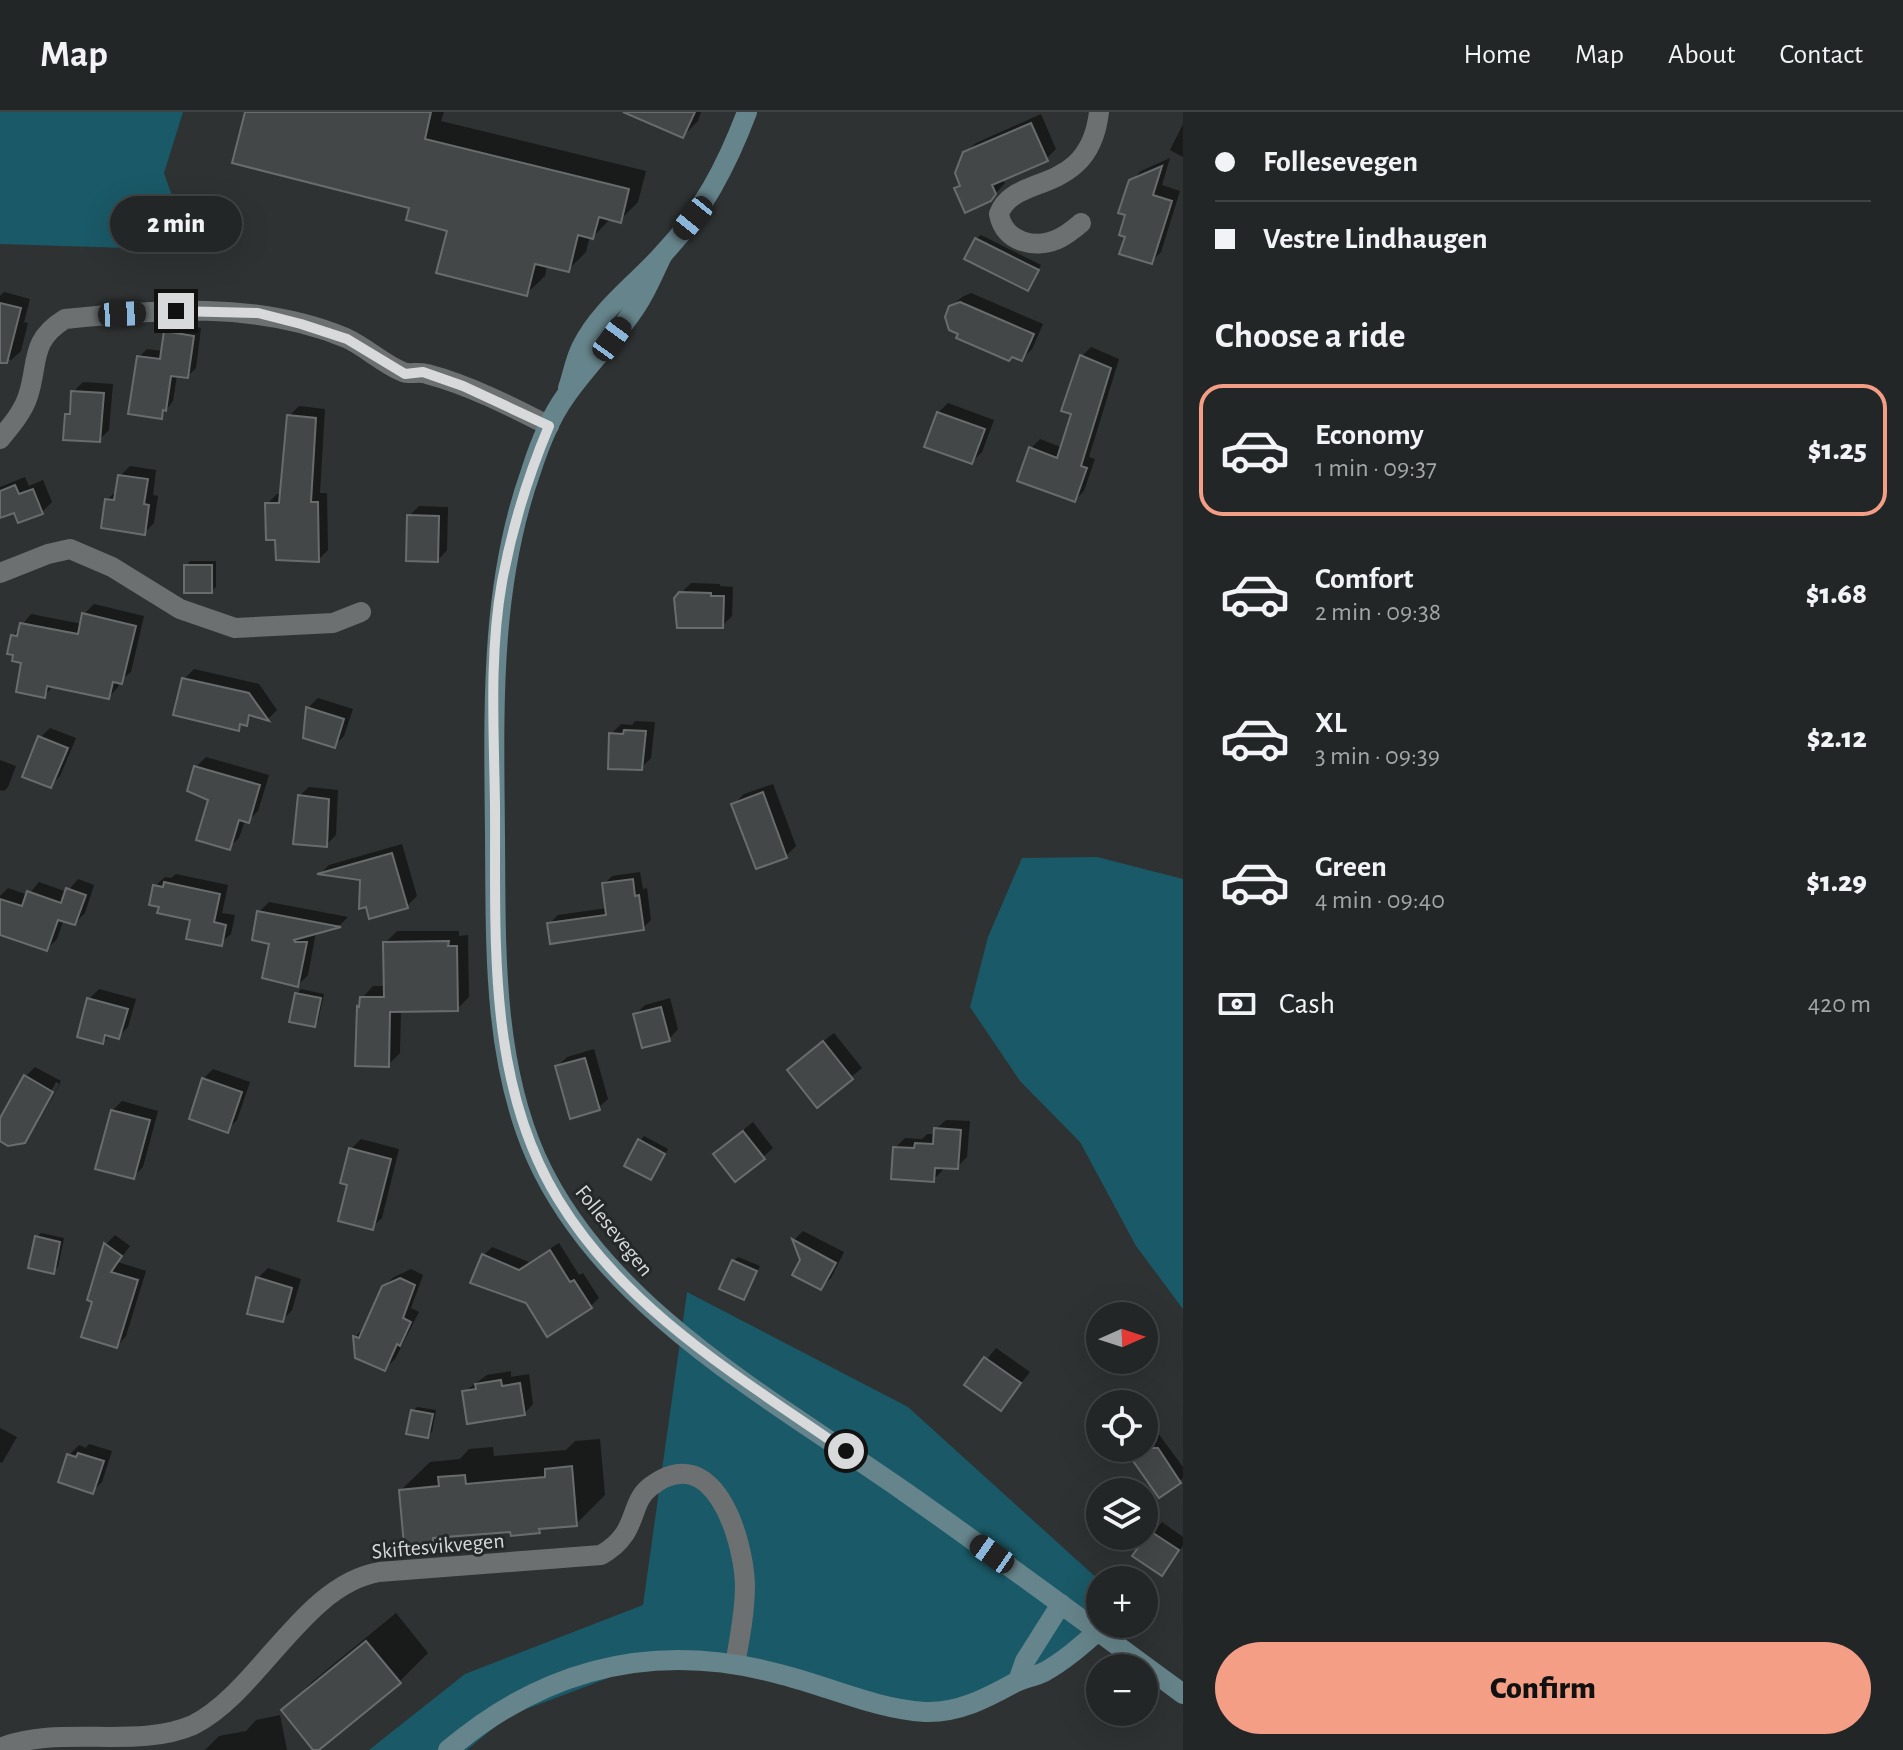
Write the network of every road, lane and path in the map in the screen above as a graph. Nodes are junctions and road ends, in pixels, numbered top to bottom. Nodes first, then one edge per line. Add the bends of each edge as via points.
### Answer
1 (747, 112) edge
2 (1099, 112) edge
3 (1081, 223) dead end
4 (549, 426) junction
5 (0, 439) edge
6 (0, 573) edge
7 (361, 612) dead end
8 (1061, 1604) junction
9 (1086, 1622) edge
10 (1090, 1638) edge
11 (1107, 1638) edge
12 (735, 1664) junction
13 (1018, 1681) junction
14 (1183, 1694) edge
15 (0, 1748) edge
16 (448, 1750) edge

1 - 4 main road, Follesevegen via 712,190 662,256 639,303 566,395
2 - 3 street via 1091,147 1083,157 1067,172 1008,200 999,214 1004,229 1035,245 1063,237
4 - 5 street via 423,372 405,374 347,339 258,313 176,311 65,319 42,338 29,395
4 - 8 main road, Follesevegen via 530,471 502,583 493,693 500,1017 507,1068 536,1157 583,1235 662,1320
6 - 7 street via 70,549 112,567 180,609 235,628 333,623
8 - 9 main road, Follesevegen
8 - 13 main road
10 - 13 main road via 1061,1662
11 - 14 main road, Follesevegen
12 - 13 main road via 890,1707 927,1712 984,1701
12 - 15 street, Skiftesvikvegen via 744,1612 741,1554 722,1499 711,1485 697,1475 678,1475 647,1488 622,1540 601,1555 379,1572 345,1583 220,1705 190,1727 152,1737 63,1737
12 - 16 main road via 671,1659 597,1669 527,1695

